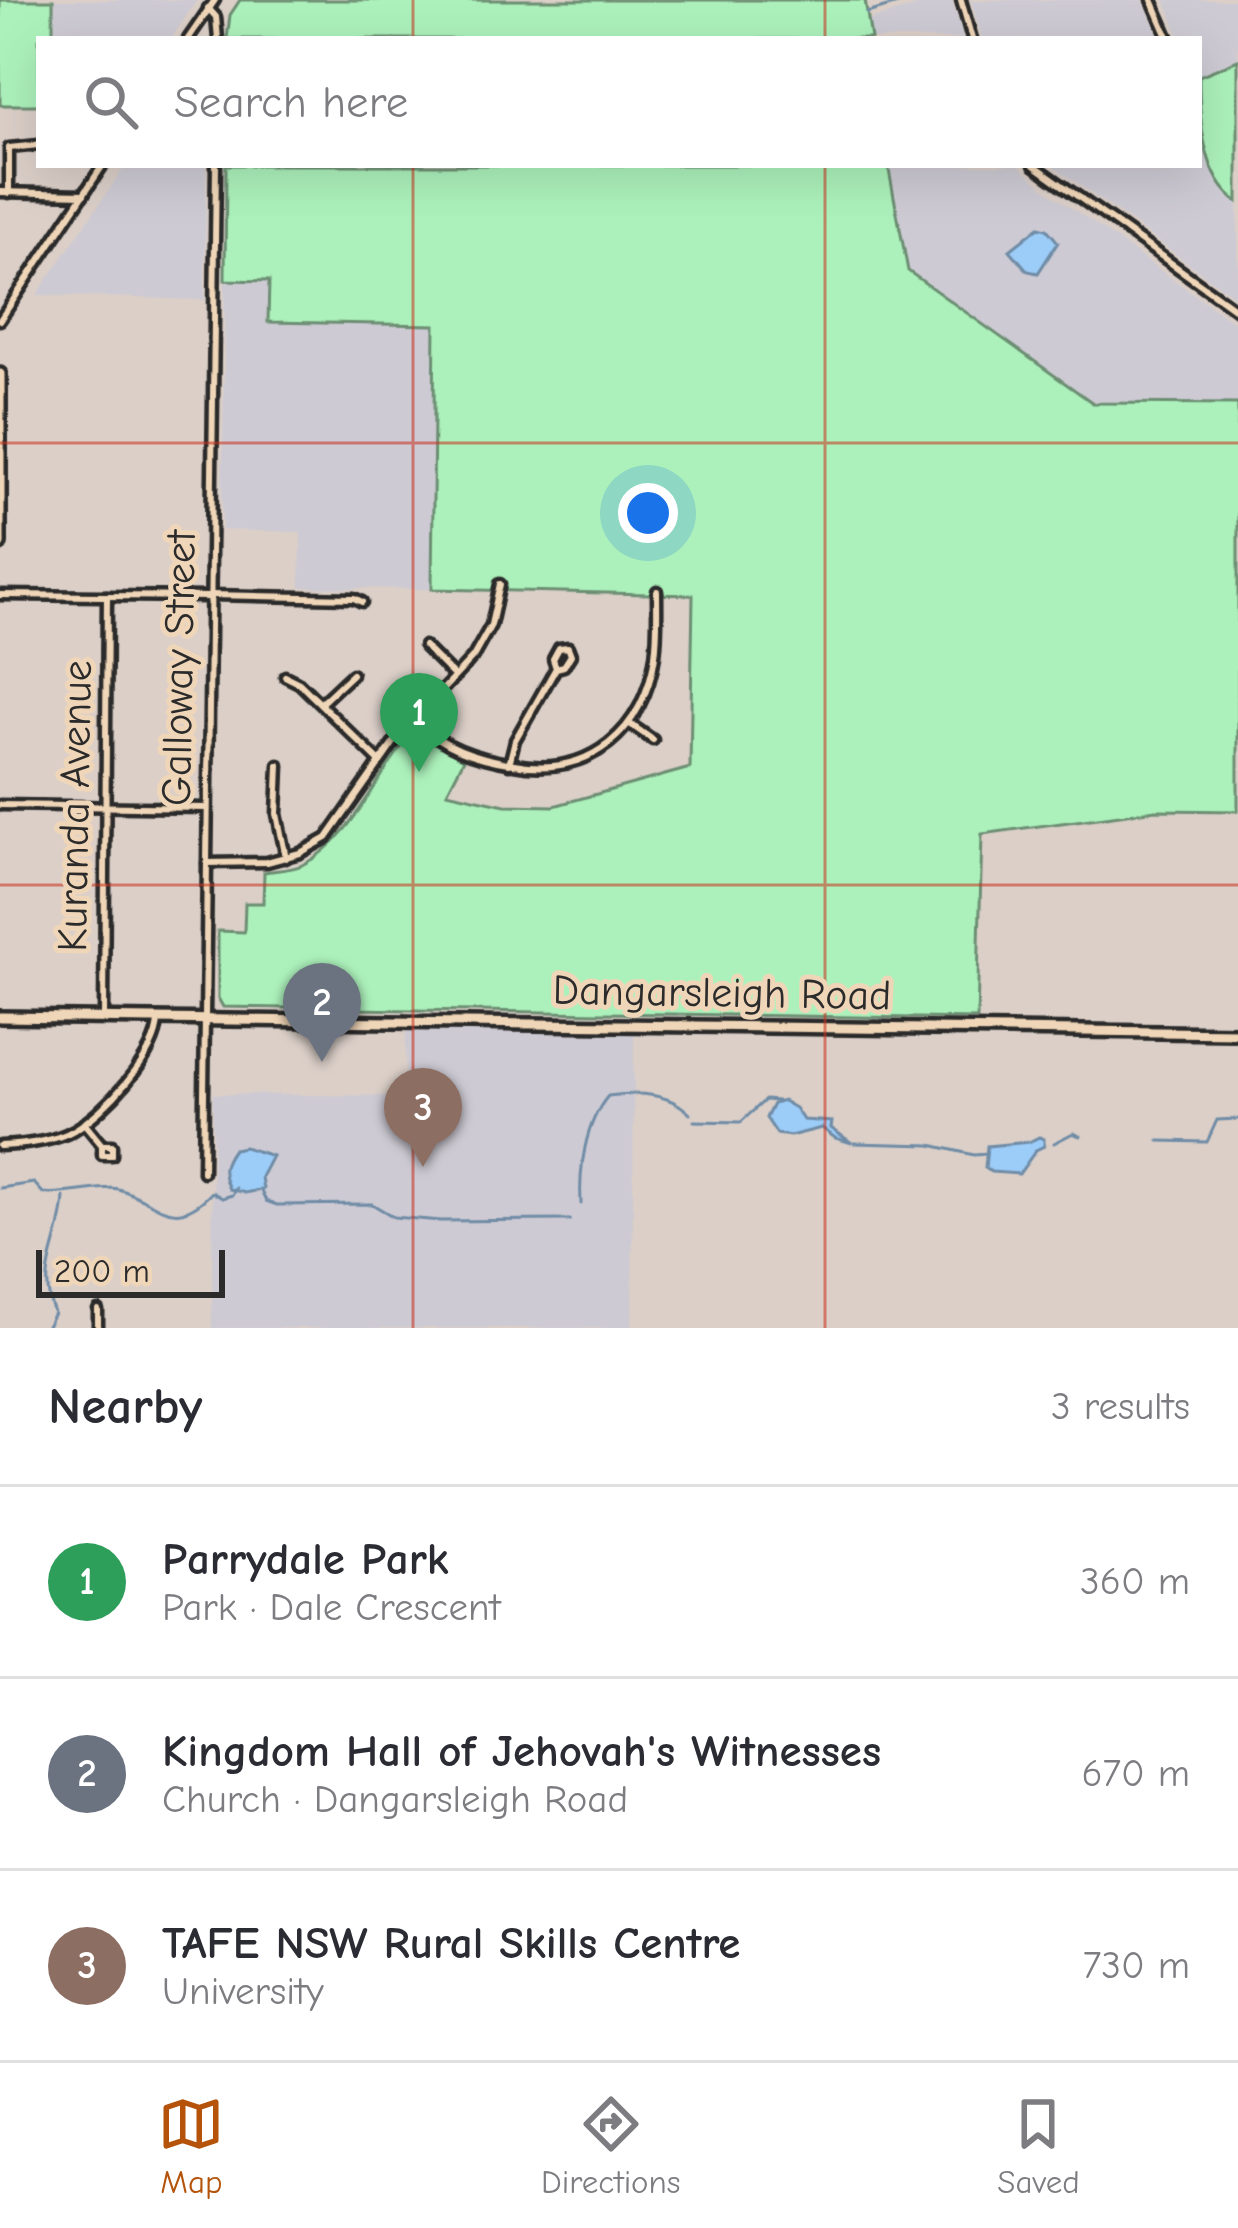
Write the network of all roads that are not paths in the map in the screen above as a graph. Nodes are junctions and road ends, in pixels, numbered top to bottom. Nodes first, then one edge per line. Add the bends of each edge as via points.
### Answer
1 (214, 0) edge
2 (961, 0) edge
3 (1152, 0) edge
4 (208, 8) junction
5 (190, 36) edge
6 (218, 36) edge
7 (971, 36) edge
8 (1168, 36) edge
9 (36, 146) edge
10 (101, 168) edge
11 (216, 168) edge
12 (1038, 168) edge
13 (4, 193) edge
14 (84, 194) junction
15 (1238, 311) edge
16 (0, 320) edge
17 (0, 374) edge
18 (0, 544) edge
19 (500, 584) dead end
20 (657, 591) dead end
21 (0, 595) edge
22 (107, 596) junction
23 (210, 596) junction
24 (362, 602) dead end
25 (424, 646) dead end
26 (556, 668) dead end
27 (352, 674) dead end
28 (285, 676) dead end
29 (454, 676) junction
30 (321, 704) junction
31 (414, 720) junction
32 (630, 724) junction
33 (652, 740) dead end
34 (379, 760) junction
35 (508, 764) junction
36 (280, 765) dead end
37 (0, 806) edge
38 (105, 807) junction
39 (207, 808) junction
40 (286, 858) junction
41 (207, 863) junction
42 (104, 1016) junction
43 (0, 1017) edge
44 (158, 1018) junction
45 (205, 1019) junction
46 (1238, 1033) edge
47 (84, 1123) junction
48 (102, 1145) dead end
49 (0, 1146) edge
50 (203, 1172) dead end
51 (98, 1310) dead end
52 (98, 1328) edge

1 - 4 street
2 - 7 street
3 - 8 street
4 - 5 street
4 - 6 street
9 - 13 street via 10,148
10 - 14 street
11 - 23 street, Galloway Street
12 - 15 street
13 - 14 street
14 - 16 street
17 - 18 street
19 - 29 street via 483,641
20 - 32 street via 655,658
21 - 22 street
22 - 23 street
22 - 38 street, Kuranda Avenue
23 - 24 street
23 - 39 street, Galloway Street
25 - 29 street
26 - 35 street
27 - 30 street
28 - 30 street
29 - 31 street
30 - 34 street
31 - 34 street
31 - 35 street via 463,753
32 - 33 street
32 - 35 street via 578,762
34 - 40 street via 326,838
36 - 40 street via 277,814
37 - 38 street
38 - 39 street
38 - 42 street, Kuranda Avenue
39 - 41 street, Galloway Street
40 - 41 street
41 - 45 street, Galloway Street
42 - 43 street, Dangarsleigh Road
42 - 44 street, Dangarsleigh Road
44 - 45 street, Dangarsleigh Road
44 - 47 street via 148,1052
45 - 46 street, Dangarsleigh Road
45 - 50 street, Galloway Street
47 - 48 street
47 - 49 street via 63,1135
51 - 52 street

